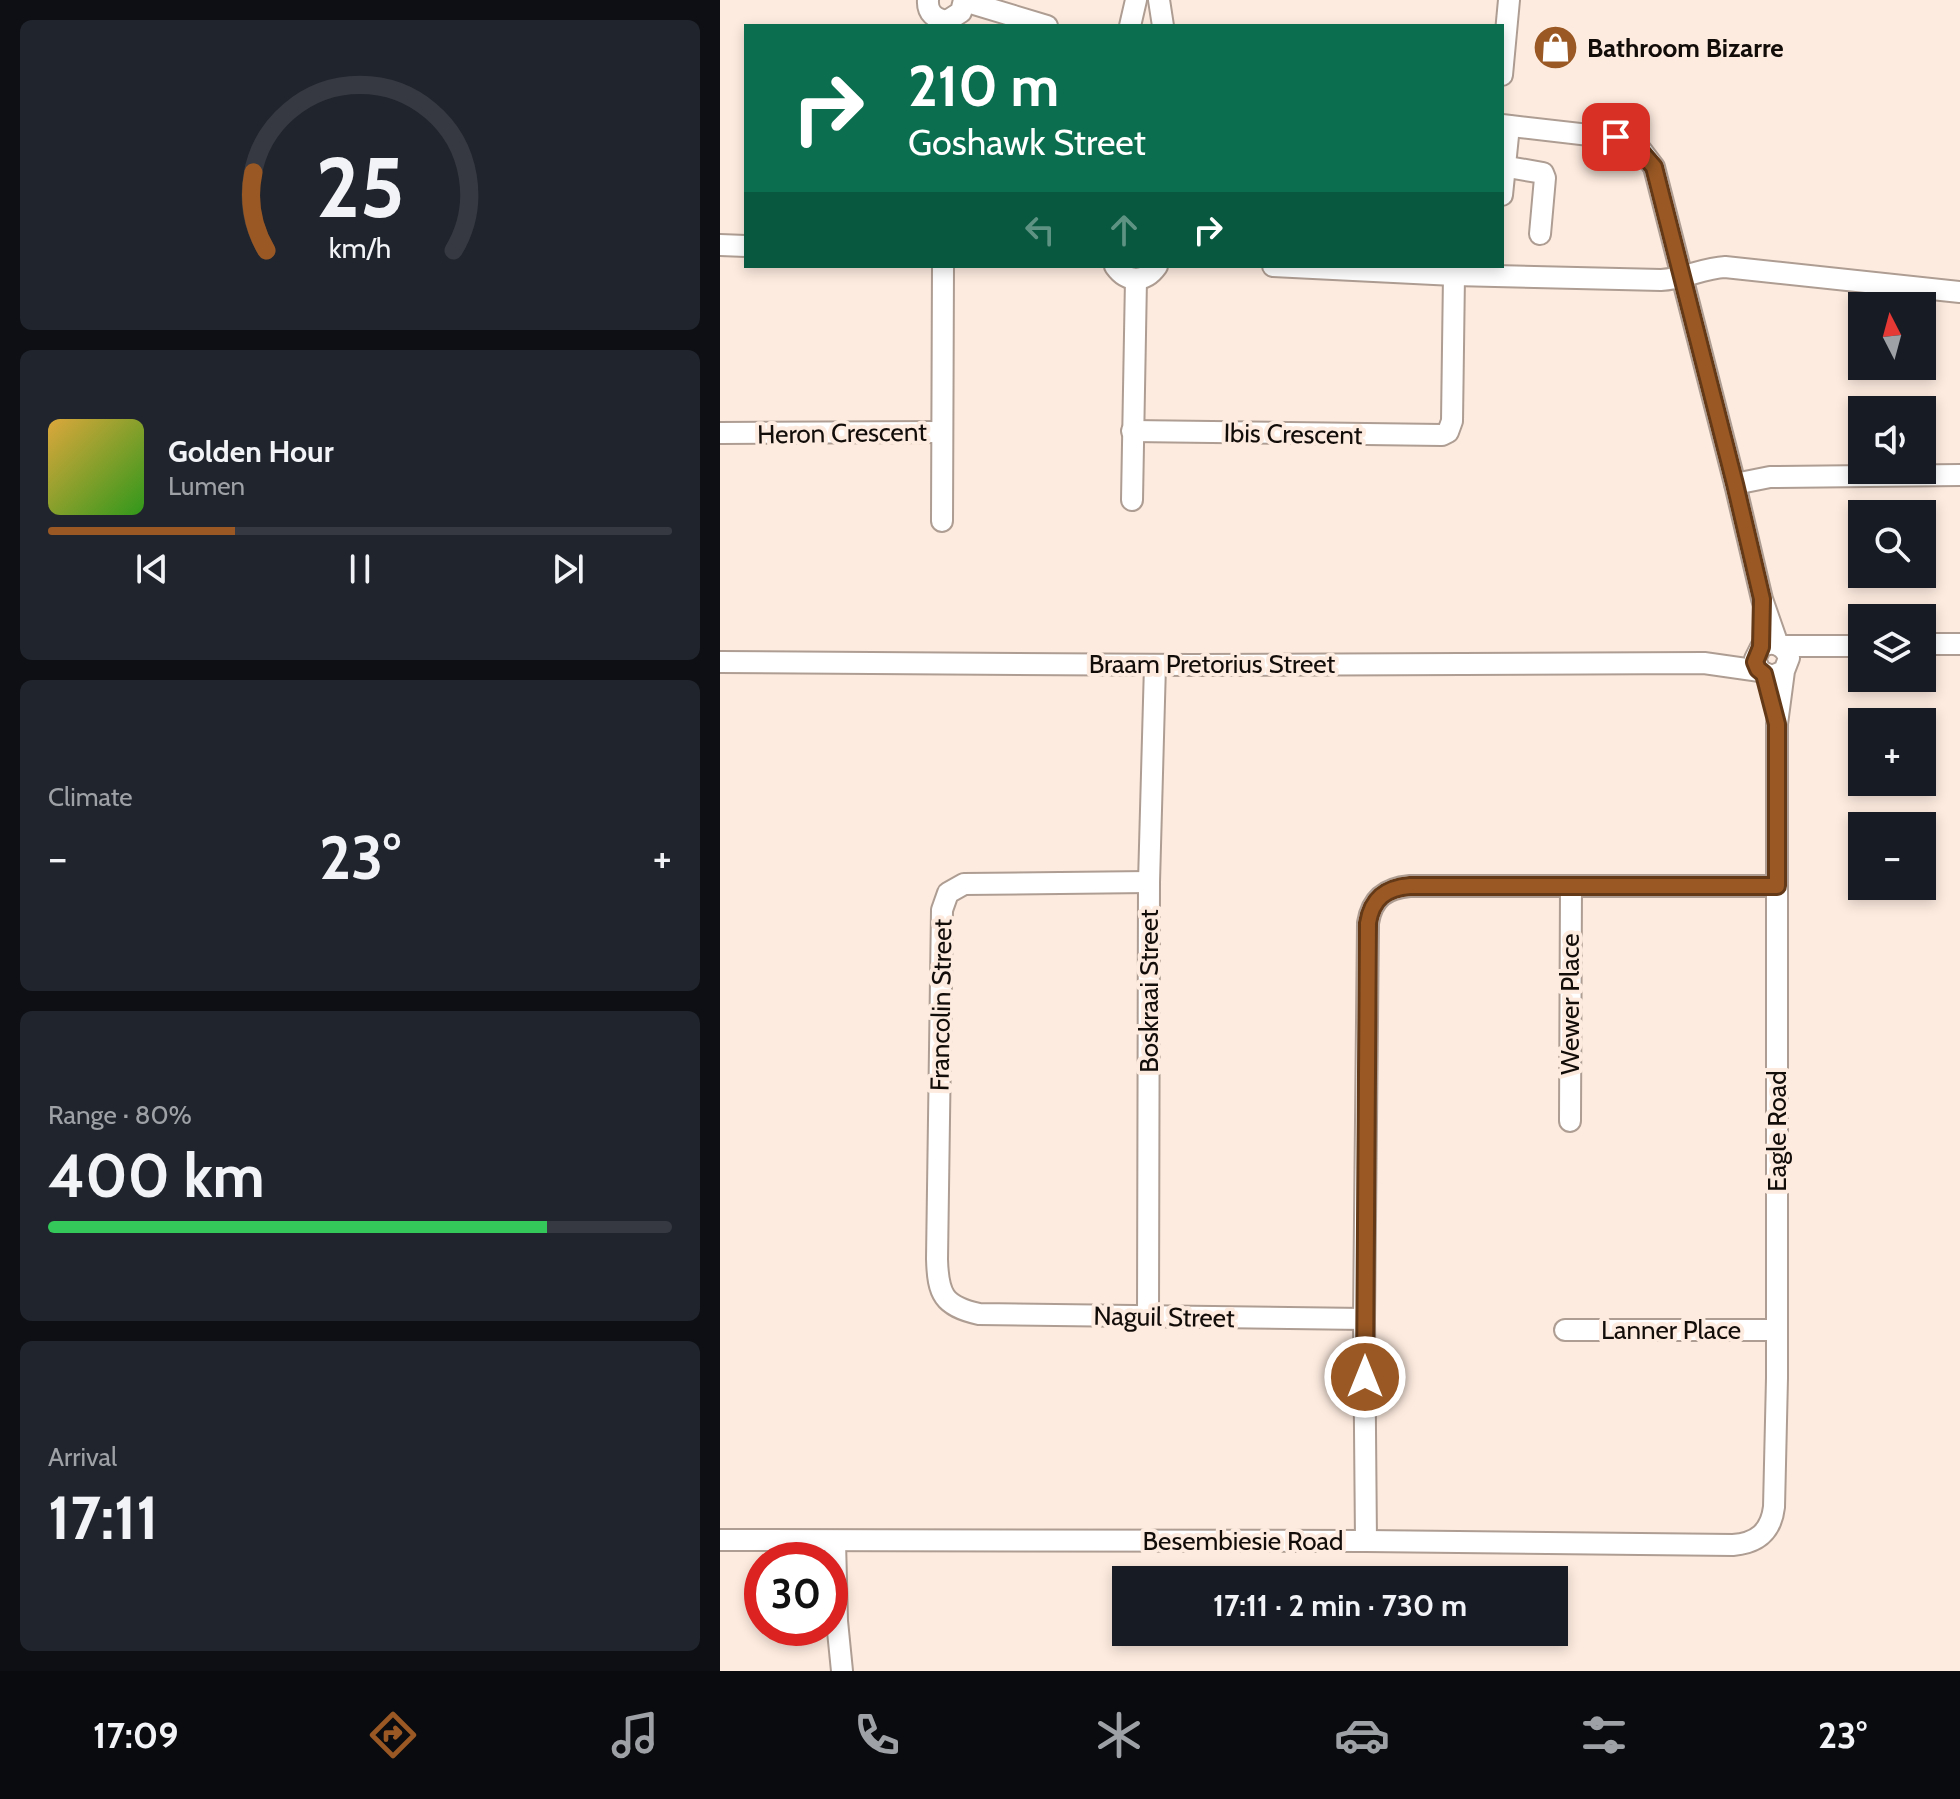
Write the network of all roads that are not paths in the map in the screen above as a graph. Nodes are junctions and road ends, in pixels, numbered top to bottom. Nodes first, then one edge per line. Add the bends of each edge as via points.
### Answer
1 (928, 0) edge
2 (1136, 0) edge
3 (1159, 0) edge
4 (1509, 0) edge
5 (957, 11) edge
6 (999, 24) edge
7 (1035, 24) edge
8 (1130, 24) edge
9 (1160, 24) edge
10 (1504, 54) edge
11 (1505, 125) edge
12 (1504, 146) edge
13 (1504, 167) edge
14 (1540, 234) dead end
15 (720, 245) edge
16 (744, 246) edge
17 (943, 268) edge
18 (1117, 268) edge
19 (1155, 268) edge
20 (1313, 268) edge
21 (1454, 275) junction
22 (1682, 278) junction
23 (1136, 279) junction
24 (1960, 292) edge
25 (1132, 431) junction
26 (942, 432) junction
27 (720, 433) edge
28 (1960, 475) edge
29 (1735, 484) junction
30 (1132, 500) dead end
31 (942, 521) dead end
32 (1936, 644) edge
33 (1960, 644) edge
34 (1848, 646) edge
35 (1772, 659) junction
36 (720, 662) edge
37 (1155, 665) junction
38 (1149, 882) junction
39 (1777, 886) junction
40 (1571, 887) junction
41 (1570, 1121) dead end
42 (964, 1311) joint
43 (1148, 1317) junction
44 (1364, 1319) junction
45 (1565, 1330) dead end
46 (1777, 1330) junction
47 (1763, 1534) joint
48 (720, 1540) edge
49 (835, 1541) junction
50 (1366, 1541) junction
51 (842, 1671) edge

1 - 5 street via 934,16
2 - 8 street
3 - 9 street
4 - 10 street
5 - 6 street
5 - 7 street
11 - 12 street
11 - 22 street, Eagle Road via 1616,137 1636,146 1654,167
13 - 14 street via 1543,173
15 - 16 street
17 - 26 street, Heron Crescent
18 - 23 street
19 - 23 street
20 - 21 street
21 - 22 street
21 - 25 street, Ibis Crescent via 1452,421 1442,435
22 - 24 street via 1725,267
22 - 29 street, Eagle Road
23 - 25 street
25 - 30 street
26 - 27 street, Heron Crescent
26 - 31 street
28 - 29 street via 1770,477
29 - 35 street, Eagle Road
32 - 33 street
34 - 35 street, Braam Pretorius Street
35 - 37 street, Braam Pretorius Street
35 - 39 street, Eagle Road
36 - 37 street, Braam Pretorius Street
37 - 38 street, Boskraai Street
38 - 42 street, Francolin Street via 987,882 957,885 948,893 942,910 938,1275 944,1297
38 - 43 street, Boskraai Street
39 - 40 street
39 - 46 street, Eagle Road
40 - 41 street, Wewer Place
40 - 44 street via 1399,887 1385,892 1372,909
42 - 43 street, Naguil Street
43 - 44 street, Naguil Street
44 - 50 street
45 - 46 street, Lanner Place
46 - 47 street, Eagle Road via 1774,1507
47 - 50 street, Besembiesie Road via 1733,1545
48 - 49 street, Besembiesie Road
49 - 50 street, Besembiesie Road
49 - 51 street

